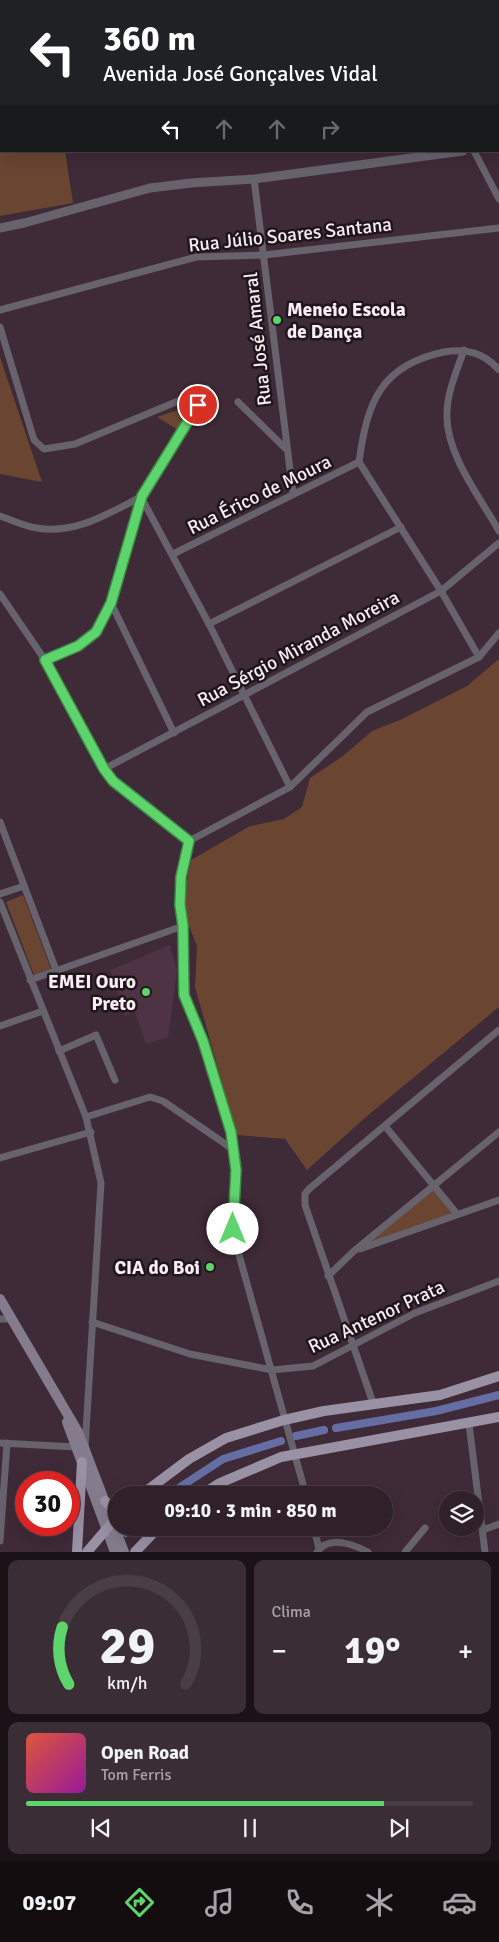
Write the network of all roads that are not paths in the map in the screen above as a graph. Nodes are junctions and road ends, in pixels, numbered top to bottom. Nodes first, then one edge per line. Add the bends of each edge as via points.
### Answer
1 (456, 152) edge
2 (475, 152) edge
3 (254, 179) junction
4 (499, 199) edge
5 (0, 228) edge
6 (499, 228) edge
7 (264, 255) junction
8 (0, 310) edge
9 (0, 327) edge
10 (464, 350) junction
11 (499, 370) edge
12 (238, 402) dead end
13 (286, 448) junction
14 (359, 462) junction
15 (293, 494) junction
16 (142, 496) junction
17 (0, 516) edge
18 (401, 527) junction
19 (499, 531) edge
20 (499, 543) edge
21 (173, 554) junction
22 (441, 591) junction
23 (0, 594) edge
24 (111, 603) junction
25 (210, 624) junction
26 (499, 633) edge
27 (479, 657) junction
28 (45, 660) junction
29 (244, 695) junction
30 (174, 733) junction
31 (104, 769) junction
32 (290, 787) junction
33 (0, 822) edge
34 (189, 841) junction
35 (24, 886) junction
36 (0, 894) edge
37 (0, 902) edge
38 (183, 926) junction
39 (56, 970) junction
40 (30, 980) junction
41 (43, 1011) junction
42 (0, 1026) edge
43 (499, 1030) edge
44 (59, 1051) junction
45 (115, 1080) dead end
46 (86, 1117) junction
47 (385, 1126) junction
48 (91, 1132) junction
49 (499, 1132) edge
50 (234, 1150) junction
51 (0, 1158) edge
52 (433, 1186) junction
53 (499, 1200) edge
54 (457, 1214) junction
55 (354, 1251) junction
56 (328, 1276) junction
57 (499, 1281) edge
58 (0, 1299) edge
59 (0, 1319) edge
60 (12, 1319) junction
61 (92, 1322) junction
62 (353, 1344) junction
63 (272, 1370) junction
64 (499, 1376) edge
65 (373, 1403) junction
66 (499, 1418) edge
67 (469, 1424) junction
68 (286, 1425) junction
69 (3, 1443) edge
70 (81, 1447) junction
71 (295, 1450) junction
72 (82, 1462) junction
73 (153, 1486) edge
74 (215, 1486) edge
75 (304, 1486) edge
76 (478, 1491) edge
77 (105, 1501) junction
78 (108, 1504) edge
79 (108, 1510) edge
80 (108, 1515) edge
81 (499, 1524) edge
82 (108, 1528) edge
83 (425, 1528) dead end
84 (484, 1530) edge
85 (113, 1536) edge
86 (117, 1536) edge
87 (149, 1536) edge
88 (151, 1536) edge
89 (315, 1536) edge
90 (484, 1536) edge
91 (0, 1541) edge
92 (318, 1550) edge
93 (77, 1552) edge
94 (87, 1552) edge
95 (115, 1552) edge
96 (124, 1552) edge
97 (135, 1552) edge
98 (145, 1552) edge
99 (368, 1552) edge
100 (405, 1552) edge
101 (485, 1552) edge

1 - 3 street
2 - 4 street
3 - 5 street via 150,188
3 - 7 street, Rua José Amaral
6 - 7 street, Rua Júlio Soares Santana
7 - 8 street, Rua Júlio Soares Santana via 196,257
7 - 13 street, Rua José Amaral
9 - 16 street via 34,440 44,449 75,444 207,389
10 - 11 street via 483,355
10 - 14 street via 412,361 392,375 376,398 367,420
10 - 19 street via 446,412 447,430 454,452
12 - 13 street
13 - 15 street, Rua José Amaral
14 - 15 street, Rua Érico de Moura
14 - 18 street
15 - 21 street, Rua Érico de Moura
16 - 17 street via 90,522 72,527 36,528
16 - 21 street
16 - 24 street
18 - 22 street
18 - 25 street
20 - 22 street, Rua Sérgio Miranda Moreira
21 - 25 street
22 - 27 street
22 - 29 street, Rua Sérgio Miranda Moreira
23 - 28 street
24 - 28 street via 96,632 78,646
24 - 30 street
25 - 29 street
26 - 27 street
27 - 32 street via 367,712
28 - 31 street
29 - 30 street, Rua Sérgio Miranda Moreira
29 - 32 street
30 - 31 street, Rua Sérgio Miranda Moreira
31 - 34 street via 113,781
32 - 34 street
33 - 35 street
34 - 38 street via 181,877
35 - 36 street
35 - 39 street
37 - 40 street
38 - 39 street
38 - 50 street via 184,995 203,1041
39 - 40 street
40 - 41 street
41 - 42 street
41 - 44 street
43 - 47 street
44 - 45 street via 96,1035
44 - 46 street
46 - 48 street
46 - 50 street via 150,1097 163,1101
47 - 52 street
47 - 56 street via 305,1194 305,1205
48 - 51 street
48 - 61 street via 101,1183
49 - 52 street
50 - 63 street via 233,1229
52 - 54 street
52 - 55 street
53 - 54 street
54 - 55 street
55 - 56 street
56 - 62 street
57 - 62 street, Rua Antenor Prata via 415,1313
58 - 60 main road
59 - 60 street
60 - 70 main road via 55,1391
61 - 63 street, Rua Antenor Prata via 190,1354
61 - 70 street
62 - 63 street, Rua Antenor Prata via 313,1366
62 - 65 street
63 - 68 street
64 - 65 main road via 440,1395
65 - 68 main road
66 - 67 main road
67 - 71 main road
67 - 76 street
68 - 71 street
68 - 73 main road via 226,1438 189,1459
69 - 70 street
69 - 91 street
70 - 72 main road
70 - 77 main road
71 - 74 main road
71 - 75 street
72 - 80 main road
72 - 93 main road
77 - 78 main road
77 - 79 main road
81 - 84 street
82 - 94 main road
83 - 100 street
85 - 95 main road
86 - 96 main road
87 - 97 main road
88 - 98 main road
89 - 92 street
90 - 101 street
92 - 99 street via 331,1542 351,1544

